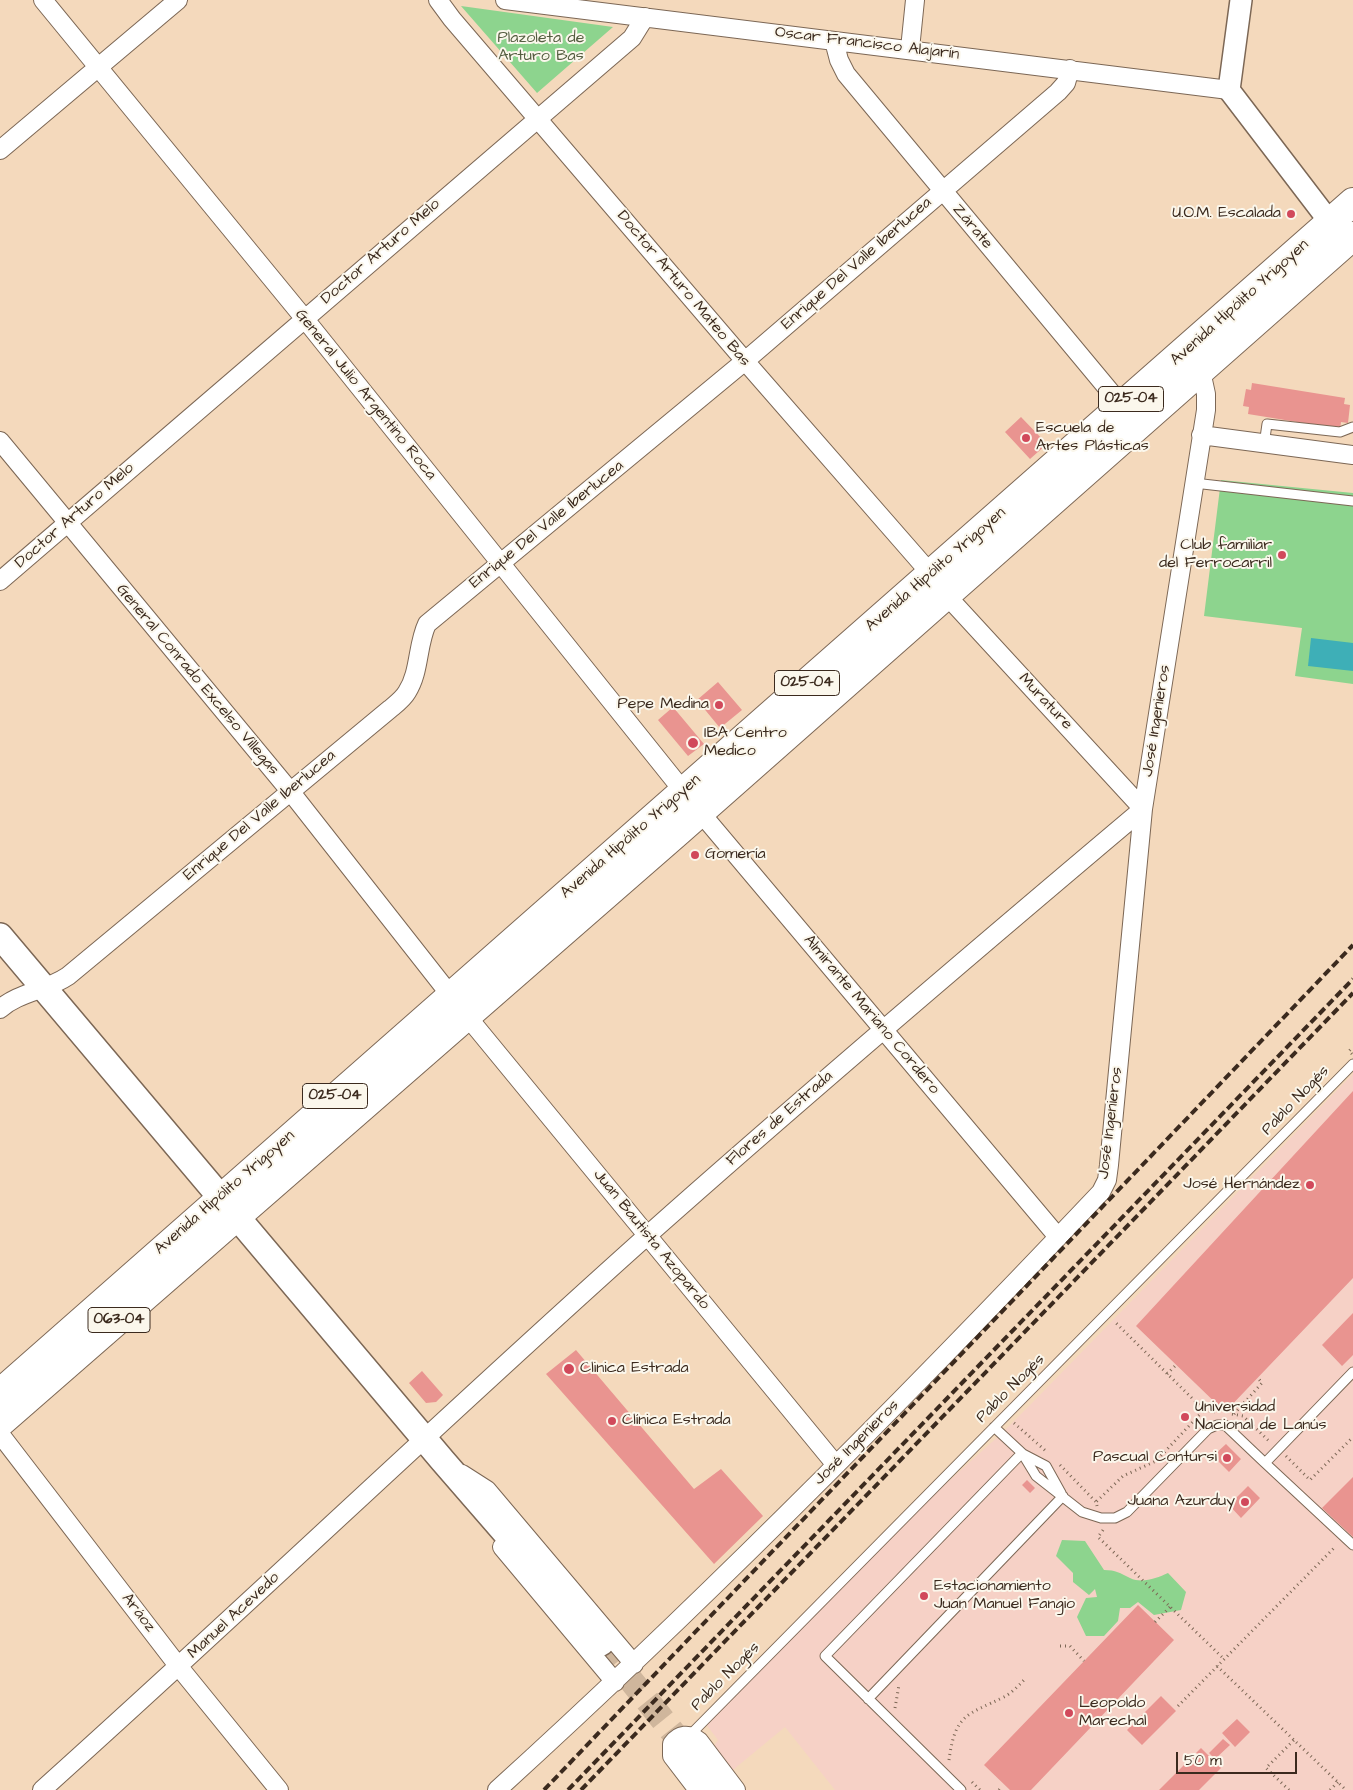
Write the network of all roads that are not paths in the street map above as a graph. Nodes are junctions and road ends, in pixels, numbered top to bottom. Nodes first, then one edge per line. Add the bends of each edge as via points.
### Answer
1 (44, 0) edge
2 (178, 0) edge
3 (438, 0) edge
4 (505, 0) edge
5 (915, 0) edge
6 (1241, 0) edge
7 (589, 5) edge
8 (645, 18) junction
9 (834, 40) junction
10 (910, 49) junction
11 (97, 66) junction
12 (1070, 69) junction
13 (1229, 90) junction
14 (537, 118) junction
15 (0, 150) edge
16 (942, 191) junction
17 (1353, 202) edge
18 (1343, 233) edge
19 (304, 318) junction
20 (745, 361) junction
21 (1201, 371) junction
22 (1123, 407) junction
23 (1353, 427) edge
24 (1201, 435) junction
25 (0, 441) edge
26 (1264, 445) junction
27 (1353, 455) edge
28 (1194, 483) junction
29 (1353, 501) edge
30 (66, 523) junction
31 (500, 564) junction
32 (0, 581) edge
33 (939, 585) junction
34 (290, 791) junction
35 (683, 791) junction
36 (1144, 808) junction
37 (700, 812) junction
38 (0, 936) edge
39 (45, 990) junction
40 (458, 1005) junction
41 (0, 1009) edge
42 (883, 1029) junction
43 (1353, 1064) edge
44 (228, 1207) junction
45 (647, 1236) junction
46 (1058, 1237) junction
47 (1353, 1372) edge
48 (0, 1393) edge
49 (0, 1423) edge
50 (994, 1427) junction
51 (0, 1434) edge
52 (425, 1439) junction
53 (1022, 1453) junction
54 (443, 1462) junction
55 (1265, 1463) junction
56 (836, 1465) junction
57 (1063, 1496) junction
58 (1353, 1545) edge
59 (601, 1643) tunnel mouth
60 (634, 1664) junction
61 (179, 1666) junction
62 (616, 1682) junction
63 (868, 1699) junction
64 (686, 1740) junction
65 (42, 1790) edge
66 (279, 1790) edge
67 (497, 1790) edge
68 (698, 1790) edge
69 (718, 1790) edge
70 (736, 1790) edge
71 (961, 1790) edge

1 - 11 street, General Julio Argentino Roca
2 - 11 street
3 - 14 street, Doctor Arturo Mateo Bas
4 - 7 street, Oscar Francisco Alajarín
5 - 10 street
6 - 13 street
7 - 8 street, Oscar Francisco Alajarín
8 - 9 street, Oscar Francisco Alajarín
8 - 14 street, Doctor Arturo Melo via 632,38
9 - 10 street, Oscar Francisco Alajarín
9 - 16 street, Zárate via 846,74
10 - 12 street, Oscar Francisco Alajarín
11 - 15 street
11 - 19 street, General Julio Argentino Roca
12 - 13 street, Oscar Francisco Alajarín
12 - 16 street, Enrique Del Valle Iberlucea via 1066,84 1058,92
13 - 18 street
14 - 19 street, Doctor Arturo Melo
14 - 20 street, Doctor Arturo Mateo Bas
16 - 20 street, Enrique Del Valle Iberlucea
16 - 22 street, Zárate
17 - 18 main road, Avenida Hipólito Yrigoyen / 025-04
18 - 21 main road, Avenida Hipólito Yrigoyen / 025-04
18 - 22 main road, Avenida Hipólito Yrigoyen / 025-04
19 - 30 street, Doctor Arturo Melo
19 - 31 street, General Julio Argentino Roca
20 - 31 street, Enrique Del Valle Iberlucea
20 - 33 street, Doctor Arturo Mateo Bas
21 - 24 street, José Ingenieros via 1206,410
21 - 33 main road, Avenida Hipólito Yrigoyen / 025-04
22 - 33 main road, Avenida Hipólito Yrigoyen / 025-04
23 - 26 lane via 1340,432 1267,424
24 - 26 street
24 - 28 street, José Ingenieros
25 - 30 street, General Conrado Excelso Villegas
26 - 27 street
28 - 29 lane
28 - 36 street, José Ingenieros
30 - 32 street, Doctor Arturo Melo
30 - 34 street, General Conrado Excelso Villegas
31 - 34 street, Enrique Del Valle Iberlucea via 427,624 413,680 406,694
31 - 35 street, General Julio Argentino Roca
33 - 35 main road, Avenida Hipólito Yrigoyen / 025-04
33 - 36 street, Murature
33 - 37 main road, Avenida Hipólito Yrigoyen / 025-04
34 - 39 street, Enrique Del Valle Iberlucea via 68,976
34 - 40 street, General Conrado Excelso Villegas
35 - 37 street, Almirante Mariano Cordero
35 - 40 main road, Avenida Hipólito Yrigoyen / 025-04
36 - 42 street, Flores de Estrada
36 - 46 street, José Ingenieros via 1107,1180 1101,1192
37 - 40 main road, Avenida Hipólito Yrigoyen / 025-04
37 - 42 street, Almirante Mariano Cordero
38 - 39 main road
39 - 41 street, Enrique Del Valle Iberlucea via 9,1001
39 - 44 main road
40 - 44 main road, Avenida Hipólito Yrigoyen / 025-04
40 - 45 street, Juan Bautista Azopardo
42 - 45 street, Flores de Estrada
42 - 46 street, Almirante Mariano Cordero
43 - 50 lane, Pablo Nogés
44 - 48 main road, Avenida Hipólito Yrigoyen / 063-04
44 - 49 main road, Avenida Hipólito Yrigoyen / 063-04
44 - 52 main road
45 - 52 street, Flores de Estrada
45 - 56 street, Juan Bautista Azopardo
46 - 56 street, José Ingenieros
47 - 55 lane
50 - 53 lane
50 - 64 lane, Pablo Nogés
51 - 61 street, Aráoz
52 - 54 main road
52 - 61 street, Manuel Acevedo
53 - 57 lane via 1036,1476
53 - 57 lane via 1046,1466
53 - 63 lane via 825,1656
54 - 59 main road
54 - 60 street via 486,1490
54 - 62 street via 466,1505
55 - 57 lane via 1226,1425 1217,1425 1208,1429 1127,1512 1115,1518 1101,1518 1082,1512
55 - 58 lane
56 - 60 street, José Ingenieros
57 - 63 lane
60 - 62 street, José Ingenieros
61 - 65 street, Manuel Acevedo
61 - 66 street, Aráoz
62 - 67 street, José Ingenieros
63 - 71 lane
64 - 68 street via 676,1739 672,1744 672,1756
64 - 69 main road
64 - 70 street via 699,1741

